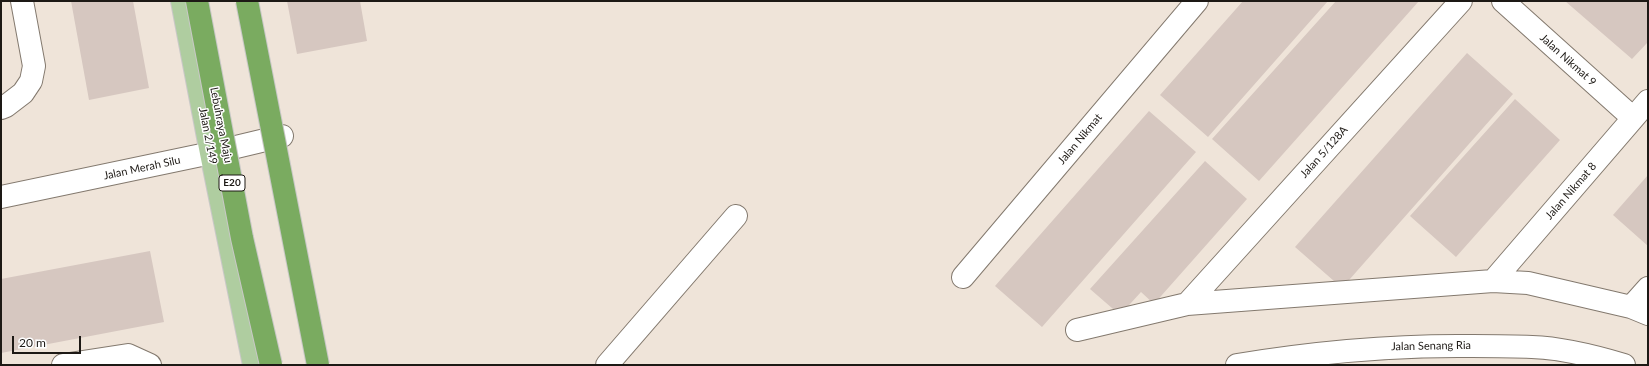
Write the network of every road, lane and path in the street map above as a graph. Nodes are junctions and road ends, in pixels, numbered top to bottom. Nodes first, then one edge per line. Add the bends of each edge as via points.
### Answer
1 (22, 1) edge
2 (182, 1) edge
3 (197, 1) edge
4 (247, 1) edge
5 (257, 1) edge
6 (1197, 1) edge
7 (1461, 1) edge
8 (1503, 1) edge
9 (1648, 101) edge
10 (1, 108) edge
11 (1633, 118) junction
12 (282, 136) junction
13 (211, 153) junction
14 (1, 197) edge
15 (736, 216) dead end
16 (963, 277) dead end
17 (1493, 281) junction
18 (1648, 288) edge
19 (1187, 304) junction
20 (1640, 311) edge
21 (1077, 330) dead end
22 (63, 365) edge
23 (150, 365) edge
24 (254, 365) edge
25 (271, 365) edge
26 (318, 365) edge
27 (328, 365) edge
28 (607, 365) edge
29 (1237, 365) edge
30 (1624, 365) edge

1 - 10 street via 34,66 31,81 23,93
2 - 13 main road, Jalan 2/149
3 - 25 highway, Lebuhraya Maju / E20, bridge via 242,238
4 - 26 highway, bridge
5 - 12 main road
6 - 16 street, Jalan Nikmat
7 - 19 street, Jalan 5/128A
8 - 11 street, Jalan Nikmat 9
9 - 11 street, Jalan Nikmat 8
11 - 17 street, Jalan Nikmat 8
12 - 13 street, Jalan Merah Silu
12 - 27 main road
13 - 14 street, Jalan Merah Silu
13 - 24 main road, Jalan 2/149
15 - 28 street
17 - 19 street
17 - 20 street via 1528,283
18 - 20 street
19 - 21 street
22 - 23 street via 128,355
29 - 30 street, Jalan Senang Ria via 1378,347 1453,346 1533,346 1603,358

